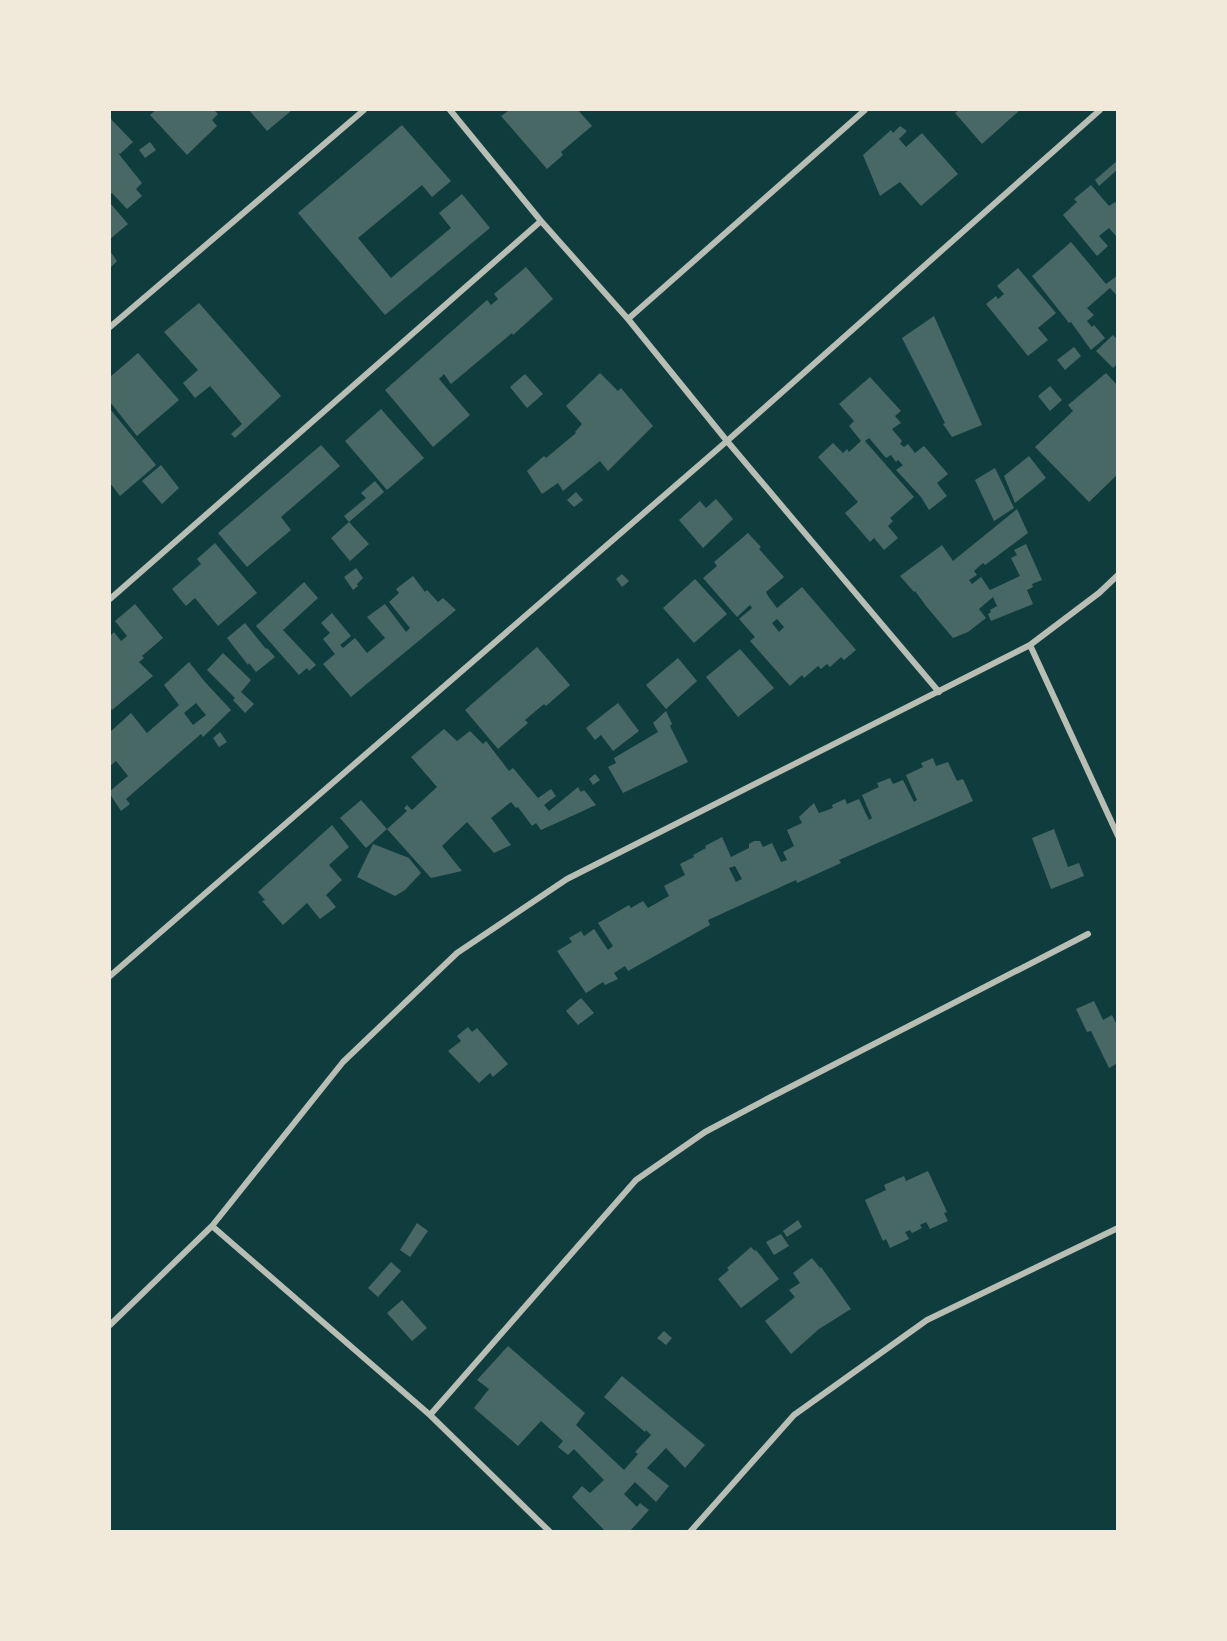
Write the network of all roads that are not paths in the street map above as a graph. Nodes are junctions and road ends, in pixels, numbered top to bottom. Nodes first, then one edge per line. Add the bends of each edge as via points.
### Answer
1 (364, 110) edge
2 (450, 110) edge
3 (865, 110) edge
4 (1100, 110) edge
5 (541, 221) junction
6 (628, 319) junction
7 (110, 327) edge
8 (727, 441) junction
9 (1118, 575) edge
10 (110, 599) edge
11 (1030, 645) junction
12 (939, 692) junction
13 (1118, 836) edge
14 (1088, 934) dead end
15 (110, 976) edge
16 (212, 1226) junction
17 (1118, 1228) edge
18 (110, 1325) edge
19 (430, 1415) junction
20 (550, 1532) edge
21 (690, 1532) edge

1 - 7 street
2 - 5 street
3 - 6 street
4 - 8 street
5 - 6 street
5 - 10 street
6 - 8 street
8 - 12 street
8 - 15 street
9 - 11 street
11 - 12 street
11 - 13 street
12 - 16 street via 567,879 457,953 343,1062
14 - 19 street via 705,1132 636,1180
16 - 18 street
16 - 19 street
17 - 21 street via 927,1320 794,1415
19 - 20 street

